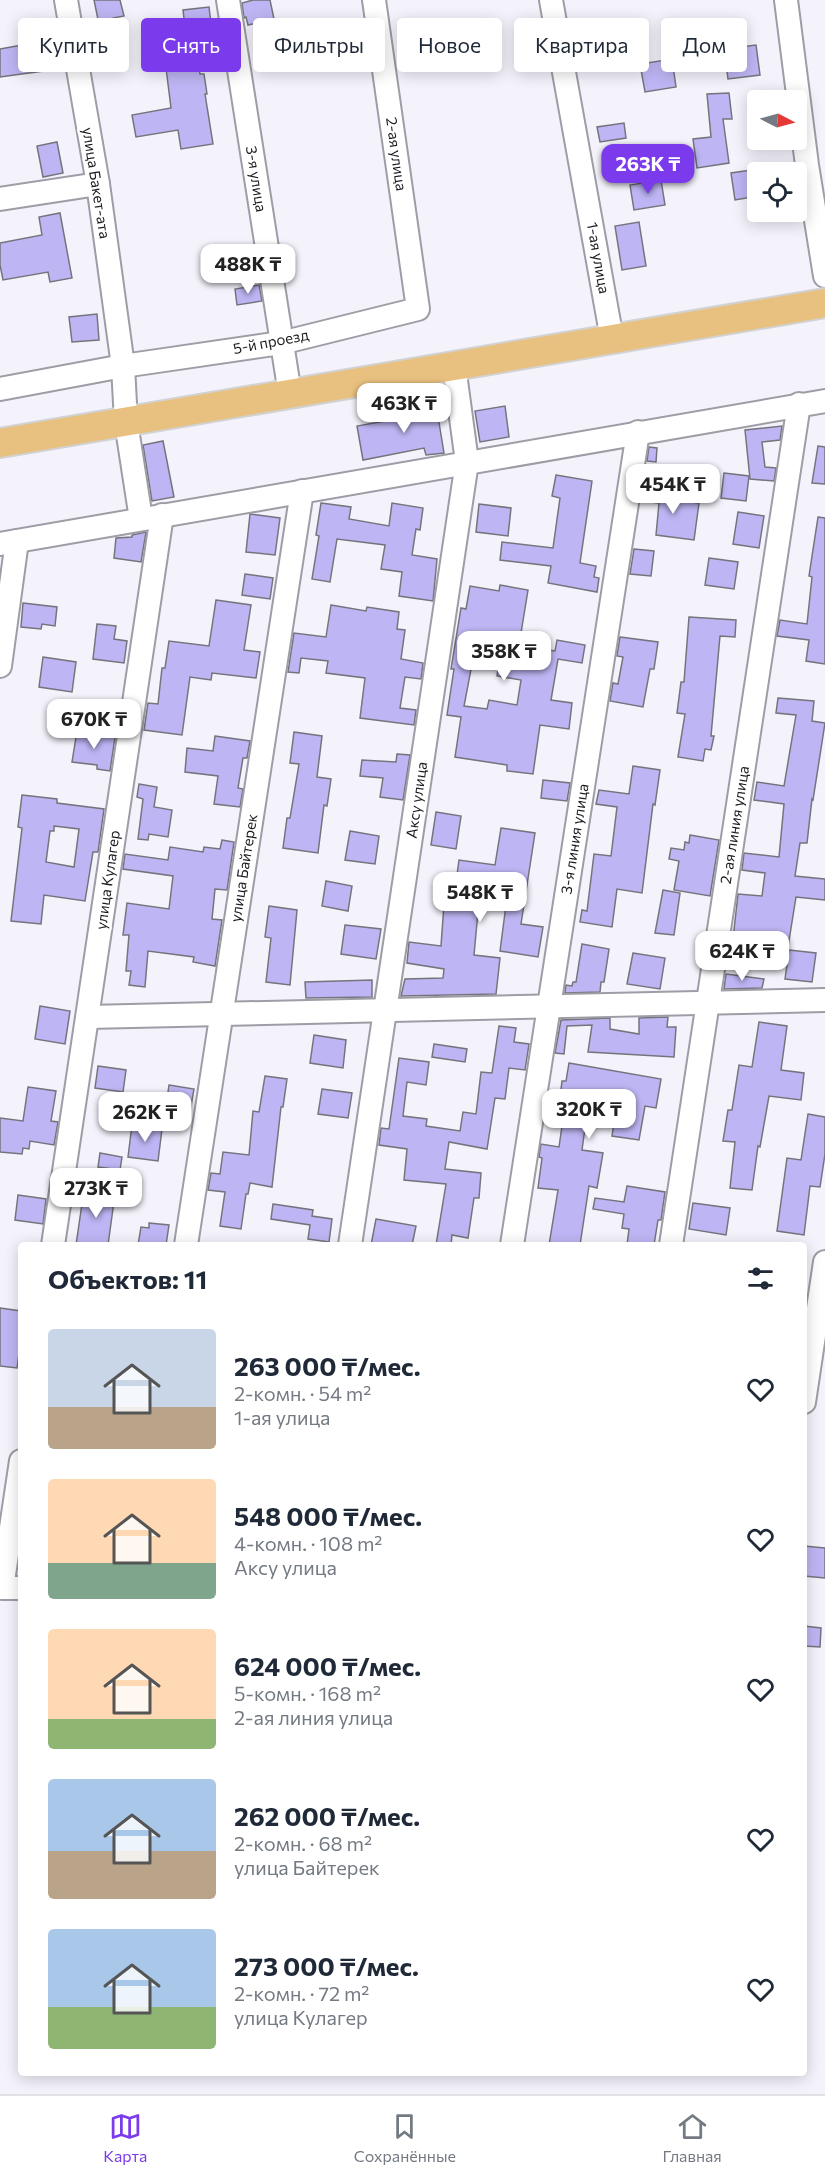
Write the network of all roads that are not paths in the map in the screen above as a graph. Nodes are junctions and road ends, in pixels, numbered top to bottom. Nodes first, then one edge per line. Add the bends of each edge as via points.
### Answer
1 (66, 0) edge
2 (228, 0) edge
3 (374, 0) edge
4 (551, 0) edge
5 (786, 0) edge
6 (98, 184) junction
7 (0, 199) edge
8 (825, 276) edge
9 (825, 303) edge
10 (418, 309) joint
11 (612, 339) junction
12 (281, 343) junction
13 (123, 366) junction
14 (454, 366) junction
15 (0, 389) edge
16 (290, 394) junction
17 (825, 401) edge
18 (799, 404) junction
19 (126, 422) junction
20 (638, 432) junction
21 (0, 443) edge
22 (467, 462) junction
23 (302, 491) junction
24 (152, 517) junction
25 (9, 542) edge
26 (0, 666) edge
27 (825, 1000) edge
28 (708, 1002) junction
29 (549, 1006) junction
30 (385, 1010) junction
31 (221, 1014) junction
32 (88, 1017) junction
33 (53, 1242) edge
34 (186, 1242) edge
35 (350, 1242) edge
36 (512, 1242) edge
37 (670, 1242) edge
38 (825, 1262) edge
39 (807, 1382) edge
40 (18, 1499) edge
41 (11, 1588) edge

1 - 6 street, улица Бакет-ата
2 - 12 street, 3-я улица
3 - 10 street, 2-ая улица
4 - 11 street, 1-ая улица
5 - 8 street
6 - 7 street
6 - 13 street, улица Бакет-ата
9 - 11 main road
10 - 12 street, 5-й проезд
11 - 14 main road
12 - 13 street, 5-й проезд
12 - 16 street, 3-я улица
13 - 15 street, 5-й проезд
13 - 19 street, улица Бакет-ата
14 - 16 main road
14 - 22 street, Аксу улица
16 - 19 main road
17 - 18 street
18 - 20 street
18 - 28 street, 2-ая линия улица
19 - 21 main road
19 - 24 street, улица Кулагер
20 - 22 street
20 - 29 street, 3-я линия улица
22 - 23 street
22 - 30 street, Аксу улица
23 - 24 street
23 - 31 street, улица Байтерек
24 - 25 street
24 - 32 street, улица Кулагер
25 - 26 street
27 - 28 street
28 - 29 street
28 - 37 street, 2-ая линия улица
29 - 30 street
29 - 36 street, 3-я линия улица
30 - 31 street
30 - 35 street, Аксу улица
31 - 32 street
31 - 34 street, улица Байтерек
32 - 33 street, улица Кулагер
38 - 39 street
40 - 41 street

